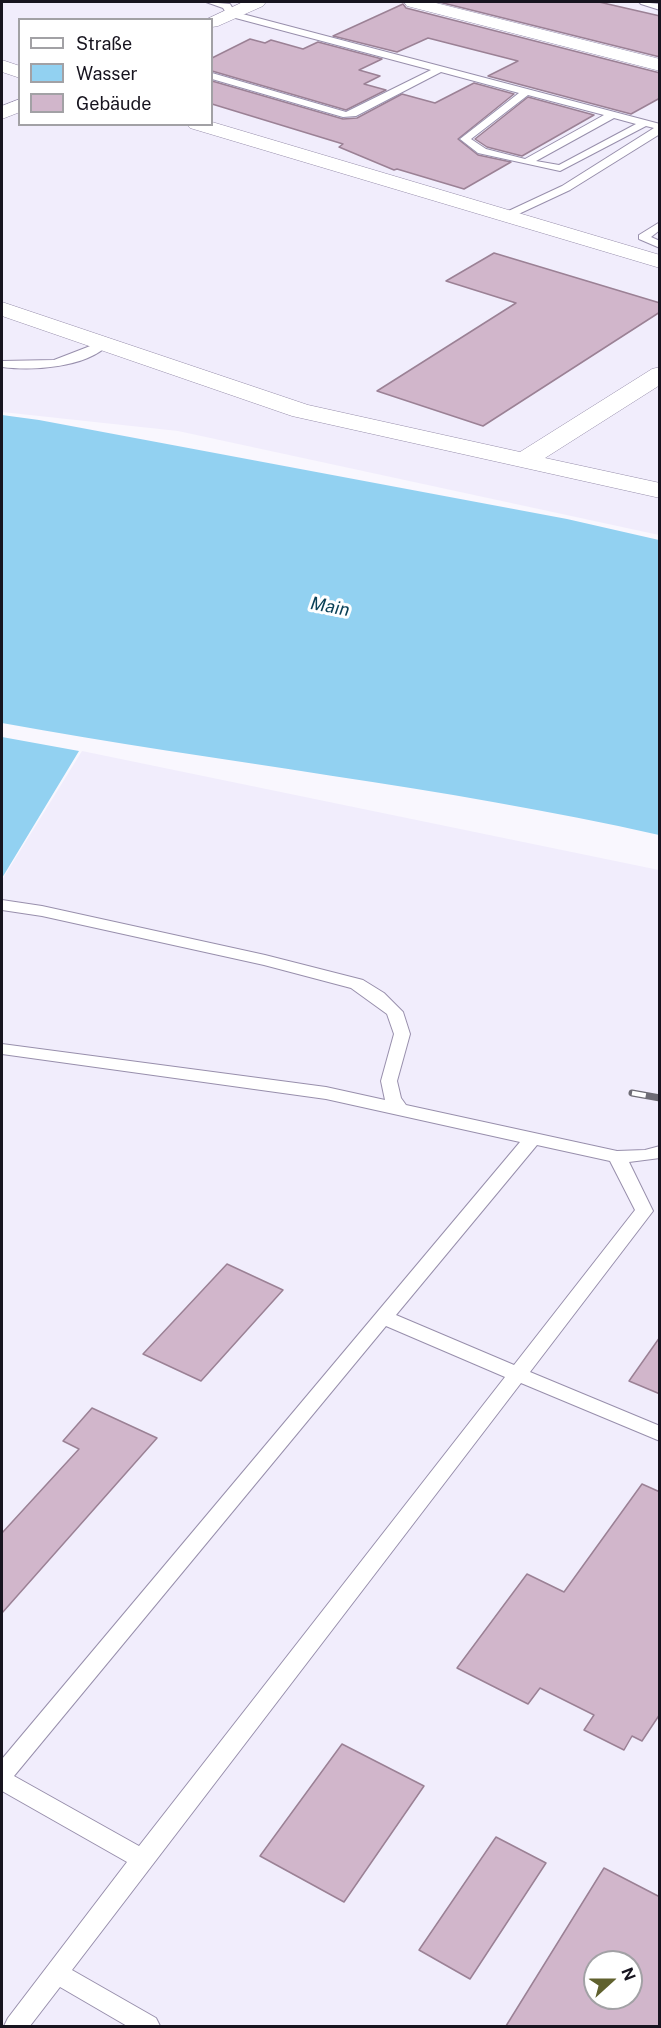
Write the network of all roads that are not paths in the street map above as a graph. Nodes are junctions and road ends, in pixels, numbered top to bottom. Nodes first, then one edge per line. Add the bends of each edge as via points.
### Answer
1 (212, 2) edge
2 (257, 2) edge
3 (412, 2) edge
4 (644, 2) edge
5 (660, 7) edge
6 (231, 14) junction
7 (213, 22) edge
8 (660, 65) edge
9 (2, 66) edge
10 (440, 69) junction
11 (18, 71) edge
12 (213, 76) edge
13 (526, 92) junction
14 (18, 106) edge
15 (2, 113) edge
16 (612, 116) junction
17 (643, 124) junction
18 (204, 126) edge
19 (660, 128) edge
20 (526, 162) junction
21 (506, 216) junction
22 (660, 225) edge
23 (660, 245) edge
24 (660, 262) edge
25 (2, 309) edge
26 (102, 345) junction
27 (2, 364) edge
28 (660, 374) edge
29 (523, 461) junction
30 (660, 491) edge
31 (2, 905) edge
32 (2, 1049) edge
33 (400, 1109) junction
34 (532, 1139) junction
35 (660, 1152) edge
36 (617, 1157) junction
37 (382, 1317) junction
38 (517, 1373) junction
39 (660, 1434) edge
40 (2, 1774) edge
41 (2, 1780) edge
42 (142, 1859) junction
43 (57, 1973) junction
44 (16, 2026) edge
45 (148, 2026) edge

1 - 6 lane via 227,6
2 - 6 street
3 - 8 street
4 - 5 lane
6 - 7 street
6 - 10 lane
9 - 11 street
10 - 12 lane via 346,115
10 - 13 lane
13 - 16 lane
13 - 20 lane via 465,139 482,151
14 - 15 street
16 - 17 lane
16 - 20 lane
17 - 19 lane
17 - 20 lane via 560,168
18 - 21 street
19 - 21 lane via 588,175
21 - 24 street
22 - 23 lane via 643,237
25 - 26 street
26 - 27 lane via 73,360 32,366
26 - 29 street via 301,411
28 - 29 street
29 - 30 street
31 - 33 lane via 265,960 357,984 395,1012 402,1034 389,1081
32 - 33 lane via 326,1093
33 - 34 lane
34 - 36 lane
34 - 37 lane
35 - 36 lane
36 - 38 lane via 644,1211
37 - 38 lane
37 - 40 lane
38 - 39 lane
38 - 42 lane
41 - 42 lane
42 - 43 lane
43 - 44 lane
43 - 45 lane

